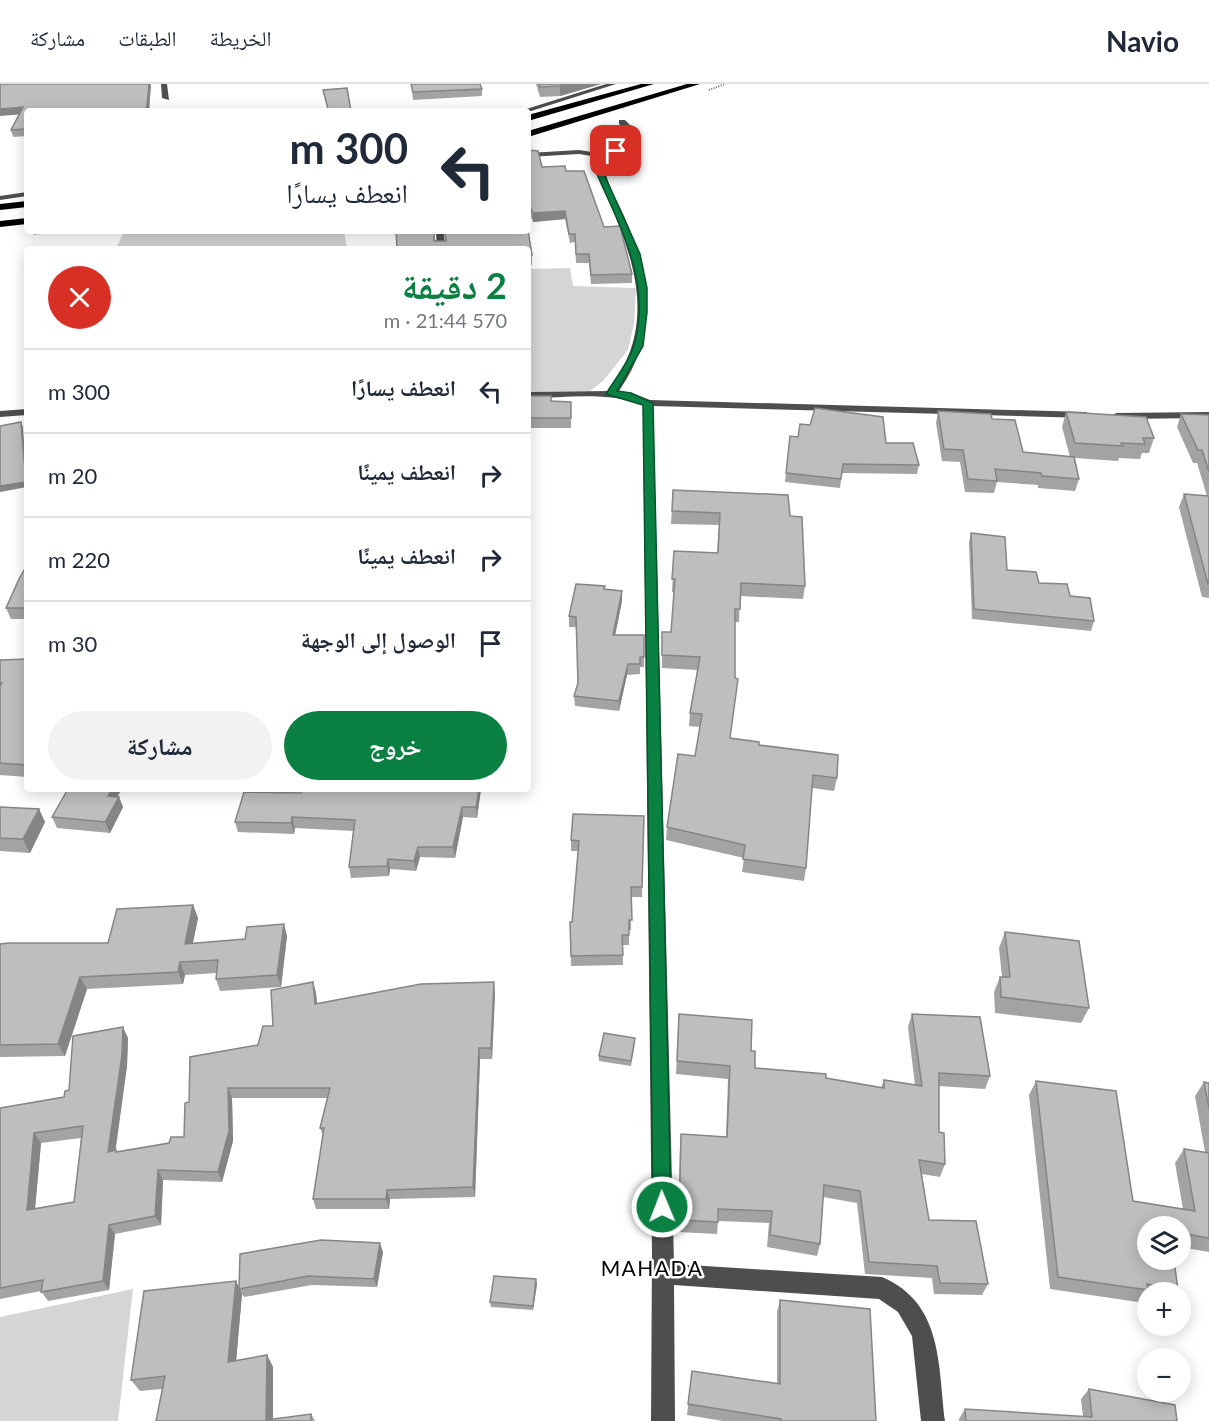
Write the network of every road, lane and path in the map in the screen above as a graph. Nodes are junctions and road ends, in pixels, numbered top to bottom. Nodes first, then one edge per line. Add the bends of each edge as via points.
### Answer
1 (164, 84) edge
2 (613, 84) edge
3 (650, 84) edge
4 (696, 84) edge
5 (166, 98) dead end
6 (531, 109) edge
7 (531, 117) edge
8 (622, 122) dead end
9 (531, 134) edge
10 (531, 155) edge
11 (606, 156) junction
12 (24, 194) edge
13 (0, 198) edge
14 (24, 204) edge
15 (0, 207) edge
16 (24, 221) edge
17 (0, 224) edge
18 (611, 394) junction
19 (531, 395) edge
20 (648, 403) junction
21 (24, 412) edge
22 (0, 414) edge
23 (1209, 415) edge
24 (663, 1274) junction
25 (663, 1421) edge
26 (933, 1421) edge

1 - 5 street
2 - 6 street
3 - 7 highway
4 - 9 highway
8 - 11 street via 630,129 628,142
10 - 11 street via 579,152
11 - 18 street via 600,159 600,172 636,254 642,288 642,332 638,346
12 - 13 street
14 - 15 highway
16 - 17 highway
18 - 19 street
18 - 20 street via 628,395
20 - 23 street via 1122,417
20 - 24 street
21 - 22 street
24 - 25 street
24 - 26 street via 882,1288 906,1304 923,1333

